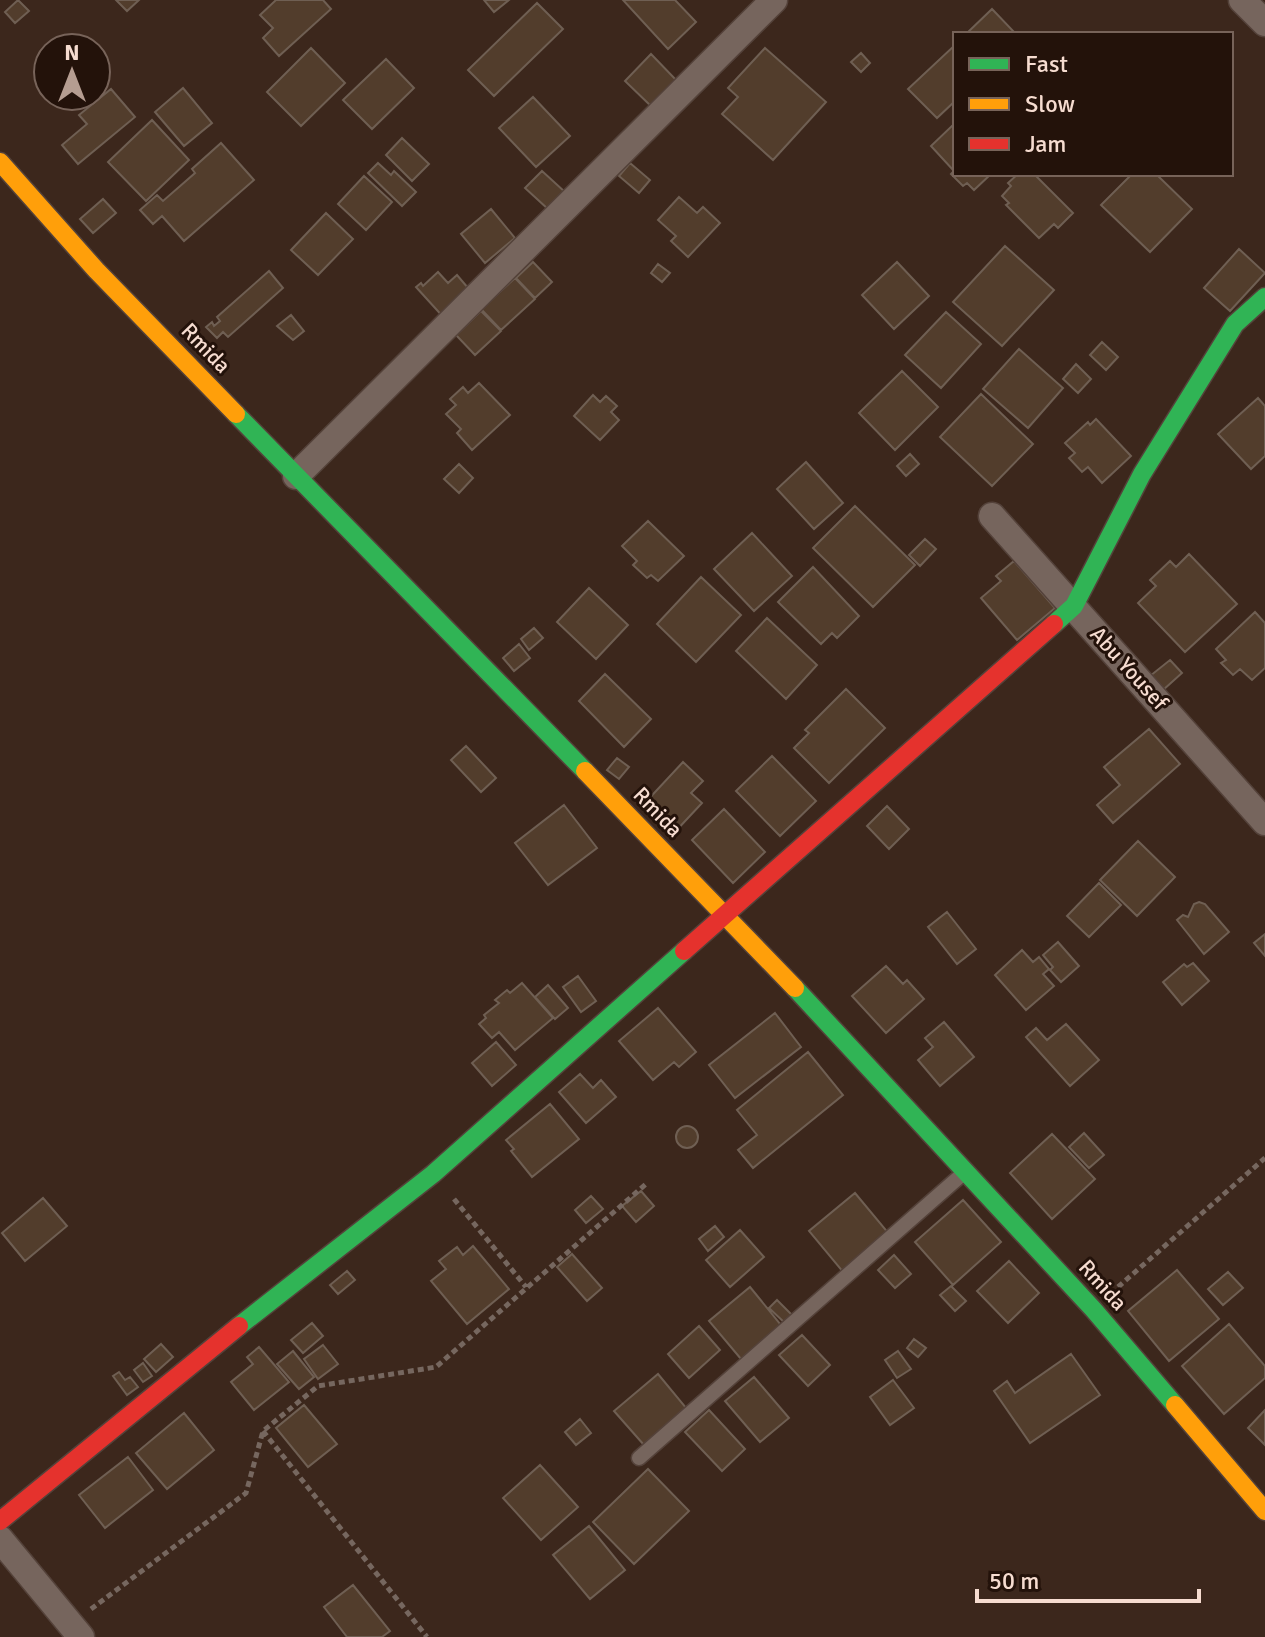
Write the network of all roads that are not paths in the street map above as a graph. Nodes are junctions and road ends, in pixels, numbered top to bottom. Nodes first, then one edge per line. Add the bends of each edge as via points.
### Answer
1 (774, 0) edge
2 (1242, 0) edge
3 (1265, 23) edge
4 (0, 162) edge
5 (1265, 297) edge
6 (296, 476) junction
7 (992, 516) dead end
8 (1074, 606) junction
9 (1265, 822) edge
10 (724, 914) junction
11 (966, 1170) junction
12 (639, 1458) dead end
13 (1265, 1511) edge
14 (0, 1521) edge
15 (0, 1539) edge
16 (76, 1630) edge

1 - 6 street
2 - 3 street
4 - 6 street, Rmida via 96,270
5 - 8 street via 1235,324 1142,474
6 - 10 street, Rmida
7 - 8 street, Abu Yousef
8 - 9 street, Abu Yousef
8 - 10 street
10 - 11 street, Rmida
10 - 14 street via 433,1174
11 - 12 lane
11 - 13 street, Rmida
15 - 16 street

